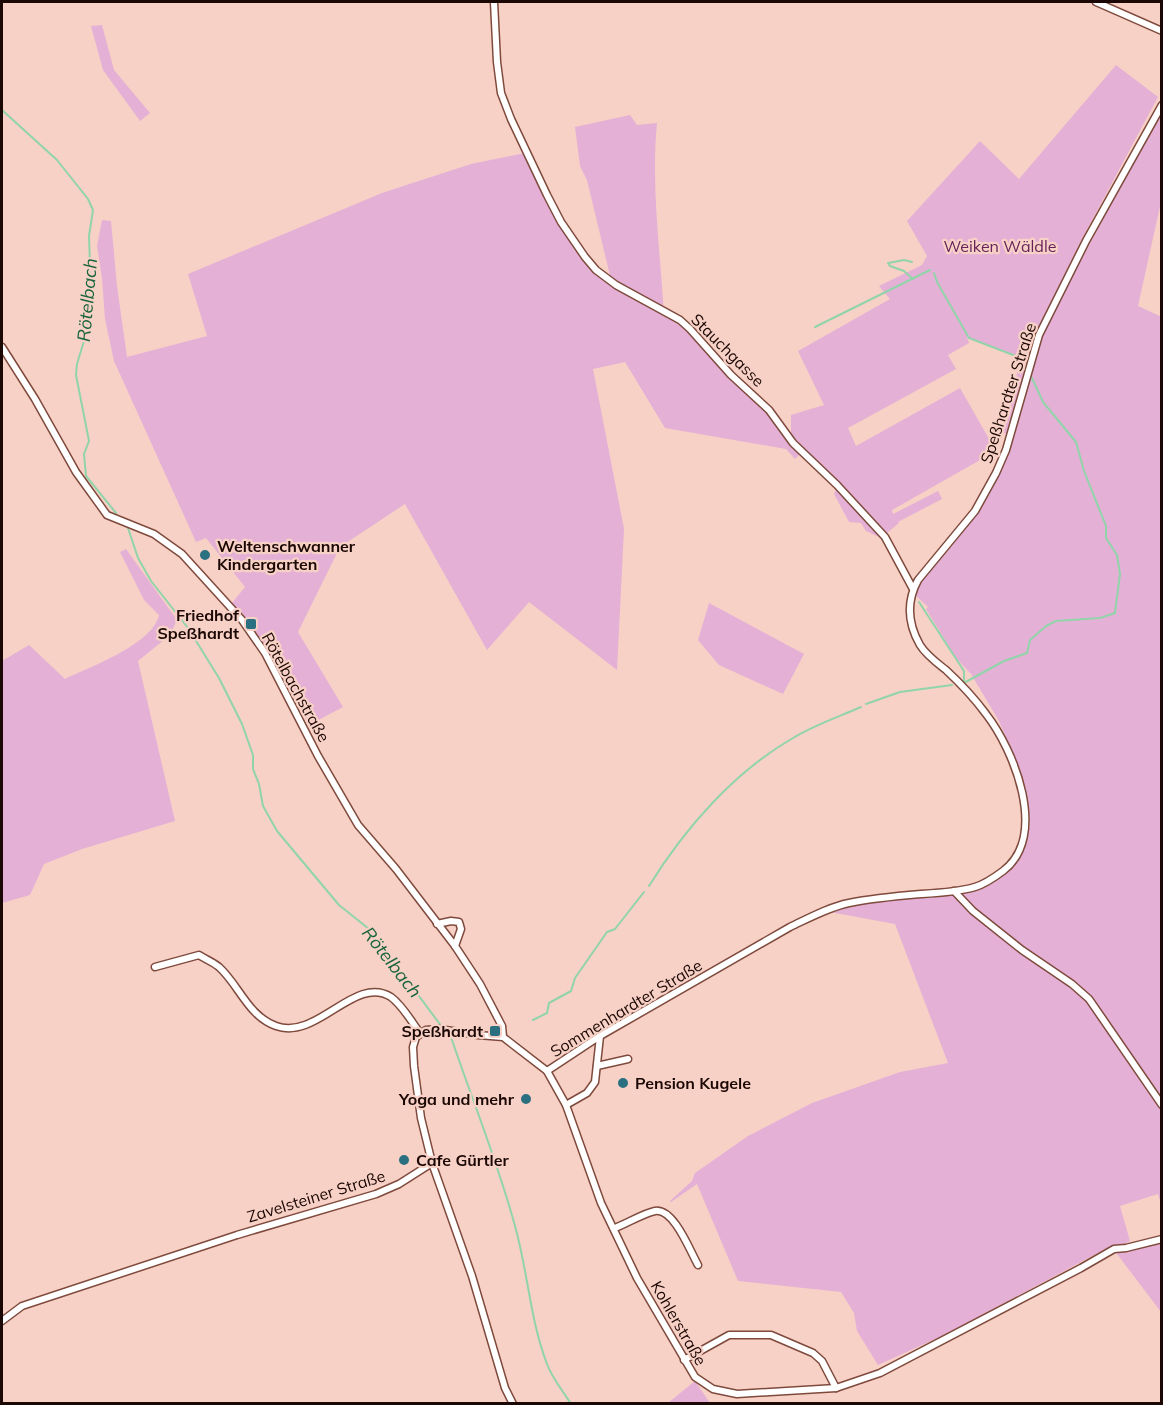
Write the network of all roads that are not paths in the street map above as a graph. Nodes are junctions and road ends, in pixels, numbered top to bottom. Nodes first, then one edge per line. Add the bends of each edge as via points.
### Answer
1 (494, 2) edge
2 (1096, 2) edge
3 (1161, 31) edge
4 (1161, 105) edge
5 (2, 347) edge
6 (913, 589) junction
7 (1025, 834) joint
8 (954, 891) junction
9 (437, 924) junction
10 (455, 946) junction
11 (155, 967) dead end
12 (420, 1033) junction
13 (600, 1036) junction
14 (503, 1037) junction
15 (628, 1059) dead end
16 (597, 1066) junction
17 (547, 1071) junction
18 (566, 1105) junction
19 (1161, 1105) edge
20 (432, 1163) junction
21 (615, 1228) junction
22 (1161, 1239) edge
23 (698, 1265) dead end
24 (2, 1321) edge
25 (684, 1360) junction
26 (836, 1388) junction
27 (513, 1404) edge

1 - 6 street, Stauchgasse via 501,93 547,195 585,257 616,285 690,329 885,537
2 - 3 street
4 - 6 street, Speßhardter Straße via 1039,335 996,473 975,511
5 - 9 street, Rötelbachstraße via 76,472 107,515 169,543 242,620 266,653 358,825
6 - 7 street, Speßhardter Straße via 910,617 922,648 985,712 1001,735 1021,790
7 - 8 street, Sommenhardter Straße via 1014,861 993,879
8 - 13 street, Sommenhardter Straße via 885,897 815,914
8 - 19 street via 973,911 1089,999
9 - 10 street, Rötelbachstraße
9 - 10 street via 459,922 461,929
10 - 14 street, Rötelbachstraße via 480,984 502,1026
11 - 12 street via 199,955 218,965 263,1019 291,1029 314,1022 356,996 389,996
12 - 14 street via 439,1029
12 - 20 street via 413,1047 414,1066
13 - 16 street
13 - 17 street, Sommenhardter Straße
14 - 17 street, Sommenhardter Straße
15 - 16 street
16 - 18 street via 595,1082 587,1093
17 - 18 street, Kohlerstraße
18 - 21 street, Kohlerstraße
20 - 24 street, Zavelsteiner Straße via 376,1194 22,1306
20 - 27 street
21 - 23 street via 655,1211 665,1212
21 - 25 street, Kohlerstraße via 648,1299
22 - 26 street, Kohlerstraße via 1114,1249 880,1373
25 - 26 street, Kohlerstraße via 695,1377 713,1389 737,1394
25 - 26 street via 729,1335 771,1335 813,1353 822,1361

